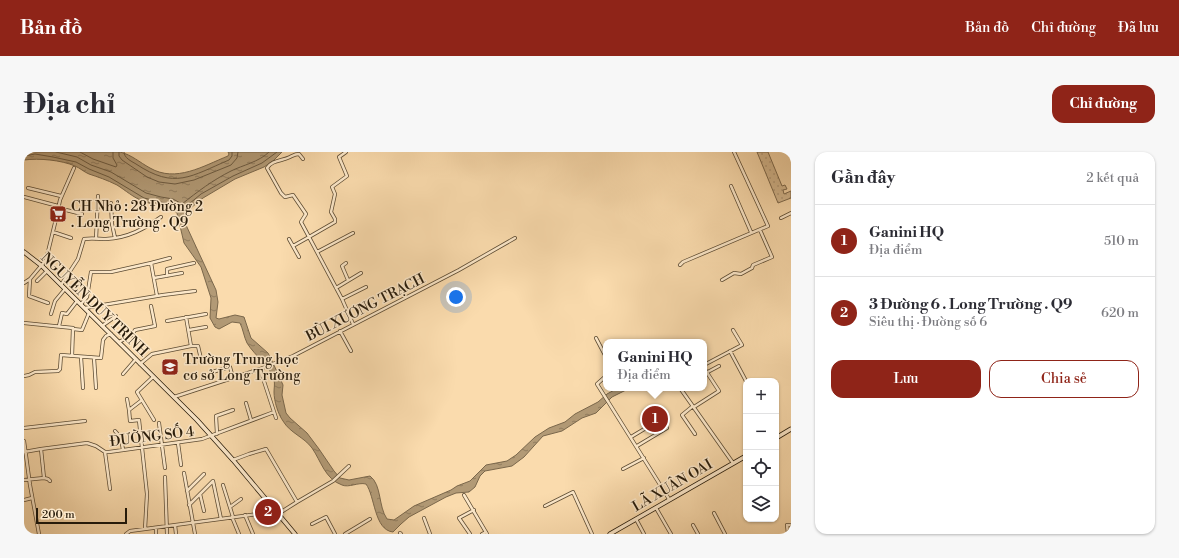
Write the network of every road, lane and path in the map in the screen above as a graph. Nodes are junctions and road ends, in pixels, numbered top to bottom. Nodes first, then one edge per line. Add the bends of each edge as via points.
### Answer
1 (346, 152) edge
2 (734, 152) edge
3 (303, 159) dead end
4 (74, 168) dead end
5 (730, 186) dead end
6 (28, 188) dead end
7 (61, 196) junction
8 (98, 196) dead end
9 (24, 197) edge
10 (111, 203) dead end
11 (58, 207) junction
12 (82, 214) dead end
13 (791, 214) edge
14 (161, 217) dead end
15 (781, 218) dead end
16 (760, 230) junction
17 (53, 232) junction
18 (751, 232) junction
19 (353, 233) dead end
20 (309, 237) junction
21 (70, 238) dead end
22 (115, 238) junction
23 (515, 238) dead end
24 (96, 239) junction
25 (289, 239) dead end
26 (293, 246) junction
27 (24, 252) edge
28 (317, 252) junction
29 (299, 257) dead end
30 (170, 258) dead end
31 (151, 263) junction
32 (194, 263) dead end
33 (346, 263) dead end
34 (680, 265) dead end
35 (42, 266) junction
36 (47, 270) junction
37 (182, 273) dead end
38 (361, 273) dead end
39 (167, 276) junction
40 (154, 278) junction
41 (30, 279) junction
42 (37, 280) dead end
43 (348, 280) junction
44 (722, 280) dead end
45 (24, 283) edge
46 (61, 286) junction
47 (366, 287) dead end
48 (336, 288) junction
49 (65, 289) junction
50 (195, 291) dead end
51 (157, 296) junction
52 (342, 299) junction
53 (77, 301) junction
54 (48, 303) dead end
55 (81, 304) junction
56 (151, 306) dead end
57 (85, 308) junction
58 (89, 313) junction
59 (51, 314) dead end
60 (206, 314) dead end
61 (116, 316) dead end
62 (186, 317) junction
63 (167, 321) dead end
64 (24, 323) edge
65 (353, 324) junction
66 (59, 326) junction
67 (102, 326) junction
68 (206, 327) dead end
69 (74, 329) junction
70 (189, 330) junction
71 (733, 330) dead end
72 (340, 331) junction
73 (111, 334) junction
74 (596, 338) dead end
75 (119, 342) junction
76 (191, 346) junction
77 (351, 351) dead end
78 (603, 351) edge
79 (730, 351) junction
80 (72, 356) junction
81 (81, 357) junction
82 (94, 358) junction
83 (136, 359) junction
84 (201, 359) dead end
85 (707, 363) edge
86 (140, 364) junction
87 (719, 366) dead end
88 (262, 369) junction
89 (212, 372) dead end
90 (707, 372) edge
91 (123, 374) dead end
92 (24, 376) edge
93 (153, 376) junction
94 (707, 376) edge
95 (233, 378) junction
96 (744, 378) edge
97 (603, 379) edge
98 (83, 388) dead end
99 (96, 388) dead end
100 (682, 391) edge
101 (174, 397) junction
102 (127, 399) dead end
103 (142, 400) junction
104 (246, 404) dead end
105 (694, 406) junction
106 (129, 410) junction
107 (233, 410) dead end
108 (274, 412) junction
109 (276, 418) dead end
110 (154, 420) dead end
111 (251, 420) junction
112 (85, 421) dead end
113 (159, 423) dead end
114 (651, 425) dead end
115 (24, 428) edge
116 (667, 428) dead end
117 (791, 429) edge
118 (115, 431) dead end
119 (217, 434) junction
120 (695, 434) dead end
121 (212, 436) junction
122 (779, 436) edge
123 (631, 437) junction
124 (24, 441) edge
125 (178, 443) junction
126 (162, 446) junction
127 (637, 446) junction
128 (142, 448) junction
129 (41, 449) junction
130 (123, 450) junction
131 (25, 452) edge
132 (105, 452) junction
133 (644, 458) junction
134 (743, 458) edge
135 (233, 460) junction
136 (733, 463) junction
137 (181, 465) dead end
138 (349, 466) dead end
139 (165, 468) dead end
140 (623, 469) dead end
141 (184, 473) dead end
142 (204, 474) dead end
143 (165, 477) dead end
144 (44, 478) junction
145 (24, 480) edge
146 (29, 480) junction
147 (50, 481) dead end
148 (223, 485) dead end
149 (110, 489) dead end
150 (186, 491) junction
151 (200, 494) junction
152 (464, 495) dead end
153 (32, 498) junction
154 (241, 499) dead end
155 (669, 499) junction
156 (24, 500) edge
157 (297, 502) junction
158 (188, 505) junction
159 (545, 506) dead end
160 (230, 507) junction
161 (656, 508) junction
162 (274, 510) junction
163 (474, 510) junction
164 (204, 511) dead end
165 (714, 513) dead end
166 (278, 514) junction
167 (246, 515) junction
168 (233, 517) junction
169 (424, 518) dead end
170 (222, 519) junction
171 (370, 519) dead end
172 (636, 519) junction
173 (193, 522) junction
174 (312, 524) dead end
175 (175, 525) junction
176 (693, 525) dead end
177 (789, 525) edge
178 (166, 526) junction
179 (156, 528) junction
180 (145, 529) junction
181 (487, 533) edge
182 (39, 534) edge
183 (126, 534) edge
184 (156, 534) edge
185 (167, 534) edge
186 (176, 534) edge
187 (194, 534) edge
188 (239, 534) edge
189 (253, 534) edge
190 (295, 534) edge
191 (335, 534) edge
192 (345, 534) edge
193 (430, 534) edge
194 (470, 534) edge
195 (482, 534) edge
196 (592, 534) edge
197 (610, 534) edge
198 (644, 534) edge
199 (671, 534) edge
200 (698, 534) edge
201 (725, 534) edge
202 (788, 534) edge

1 - 20 street via 339,156 346,176 332,187 335,194 331,212 335,222
2 - 16 street via 768,226
3 - 20 street via 299,154 295,154 278,160 267,168 281,193 285,197 293,195 306,214 302,224
4 - 7 street
5 - 18 street
6 - 7 street
7 - 11 street
8 - 24 street
9 - 11 street
10 - 22 street
11 - 12 street
11 - 17 street
13 - 15 street
14 - 22 street via 138,232
16 - 18 street
16 - 44 street via 772,257 741,274 734,273
17 - 21 street
17 - 35 street via 48,254
18 - 34 street
19 - 28 street
20 - 26 street
20 - 28 street
22 - 24 street
23 - 65 street, BÙI XƯƠNG TRẠCH via 459,270
24 - 46 street via 84,239 78,259
25 - 26 street
26 - 29 street
27 - 35 main road, NGUYỄN DUY TRINH
28 - 48 street
30 - 31 street
31 - 40 street
31 - 55 street via 111,272 90,273 87,297
32 - 39 street via 167,269
33 - 43 street via 342,266
35 - 36 main road, NGUYỄN DUY TRINH
35 - 41 street
36 - 42 street
36 - 46 main road, NGUYỄN DUY TRINH
37 - 39 street
38 - 43 street
39 - 40 street
40 - 51 street
41 - 45 street
41 - 54 street via 29,296
43 - 48 street
46 - 49 main road, NGUYỄN DUY TRINH
47 - 52 street
48 - 52 street
49 - 53 main road, NGUYỄN DUY TRINH
49 - 59 street via 55,301
50 - 51 street
51 - 57 street
52 - 65 street
53 - 55 main road, NGUYỄN DUY TRINH
53 - 66 street via 67,314 62,313
55 - 57 main road, NGUYỄN DUY TRINH
56 - 75 street via 155,326 135,330 132,335
57 - 58 main road, NGUYỄN DUY TRINH
58 - 67 main road, NGUYỄN DUY TRINH
58 - 69 street via 82,330
60 - 62 street
61 - 67 street
62 - 63 street
62 - 70 street
64 - 66 street
65 - 72 street, BÙI XƯƠNG TRẠCH
66 - 69 street
67 - 73 main road, NGUYỄN DUY TRINH
68 - 70 street
69 - 80 street
70 - 76 street
71 - 79 street via 742,345
72 - 77 street
72 - 88 street, BÙI XƯƠNG TRẠCH
73 - 75 main road, NGUYỄN DUY TRINH
73 - 82 street via 103,340 101,358
74 - 78 street
75 - 83 main road, NGUYỄN DUY TRINH
76 - 84 street via 198,346
76 - 86 street via 152,354
79 - 85 street
79 - 96 street
80 - 81 street
80 - 92 street via 61,355 58,371 35,372
81 - 82 street
81 - 98 street
82 - 99 street
83 - 86 main road, NGUYỄN DUY TRINH
83 - 91 street
86 - 93 main road, NGUYỄN DUY TRINH
87 - 90 street
88 - 95 street, BÙI XƯƠNG TRẠCH
88 - 108 street
89 - 95 street via 230,367
93 - 101 main road, NGUYỄN DUY TRINH
93 - 103 street via 137,392
94 - 105 street via 719,391
95 - 101 street, BÙI XƯƠNG TRẠCH
97 - 123 street via 597,384
100 - 105 street
101 - 121 main road, NGUYỄN DUY TRINH
102 - 106 street
103 - 106 street
103 - 110 street
104 - 111 street
105 - 120 street via 682,415
105 - 136 street
106 - 128 street via 130,421 139,420
107 - 119 street via 216,416
108 - 109 street
108 - 111 street, ĐƯỜNG SỐ 4
111 - 119 street, ĐƯỜNG SỐ 4
112 - 115 street
113 - 126 street
114 - 123 street
116 - 127 street
117 - 122 main road
118 - 130 street
119 - 121 street, ĐƯỜNG SỐ 4
121 - 125 street, ĐƯỜNG SỐ 4
121 - 135 main road, NGUYỄN DUY TRINH
123 - 127 street
124 - 131 street
125 - 126 street, ĐƯỜNG SỐ 4
125 - 137 street
126 - 128 street, ĐƯỜNG SỐ 4
126 - 139 street
127 - 133 street
128 - 130 street, ĐƯỜNG SỐ 4
128 - 180 street via 147,494
129 - 131 street, ĐƯỜNG SỐ 4
129 - 132 street, ĐƯỜNG SỐ 4 via 87,443
129 - 144 street
130 - 132 street, ĐƯỜNG SỐ 4
131 - 146 street
132 - 149 street
133 - 140 street
133 - 155 street
134 - 136 main road, LÃ XUÂN OAI
135 - 157 street via 266,449
135 - 162 main road, NGUYỄN DUY TRINH
136 - 155 main road, LÃ XUÂN OAI
138 - 157 street via 332,482
141 - 150 street
142 - 150 street
143 - 178 street
144 - 146 street
144 - 147 street
145 - 146 street
146 - 153 street
148 - 160 street
150 - 158 street
151 - 158 street
151 - 164 street
151 - 170 street via 212,481 214,482
152 - 163 street
153 - 156 street
153 - 182 street
154 - 160 street
155 - 161 main road, LÃ XUÂN OAI
157 - 166 street
158 - 173 street
159 - 196 street via 573,492
160 - 168 street
161 - 172 main road, LÃ XUÂN OAI
161 - 199 street
162 - 166 main road, NGUYỄN DUY TRINH
162 - 167 street
163 - 181 street
163 - 194 street via 459,518
165 - 201 street
166 - 190 main road, NGUYỄN DUY TRINH
167 - 168 street
167 - 189 street
168 - 170 street
168 - 188 street
169 - 193 street
170 - 173 street
171 - 192 street
172 - 197 main road, LÃ XUÂN OAI
172 - 198 street
173 - 175 street
173 - 187 street
174 - 191 street via 326,517
175 - 178 street
175 - 186 street
176 - 200 street
177 - 202 street
178 - 179 street
178 - 185 street
179 - 180 street
179 - 184 street
180 - 183 street
181 - 195 street

